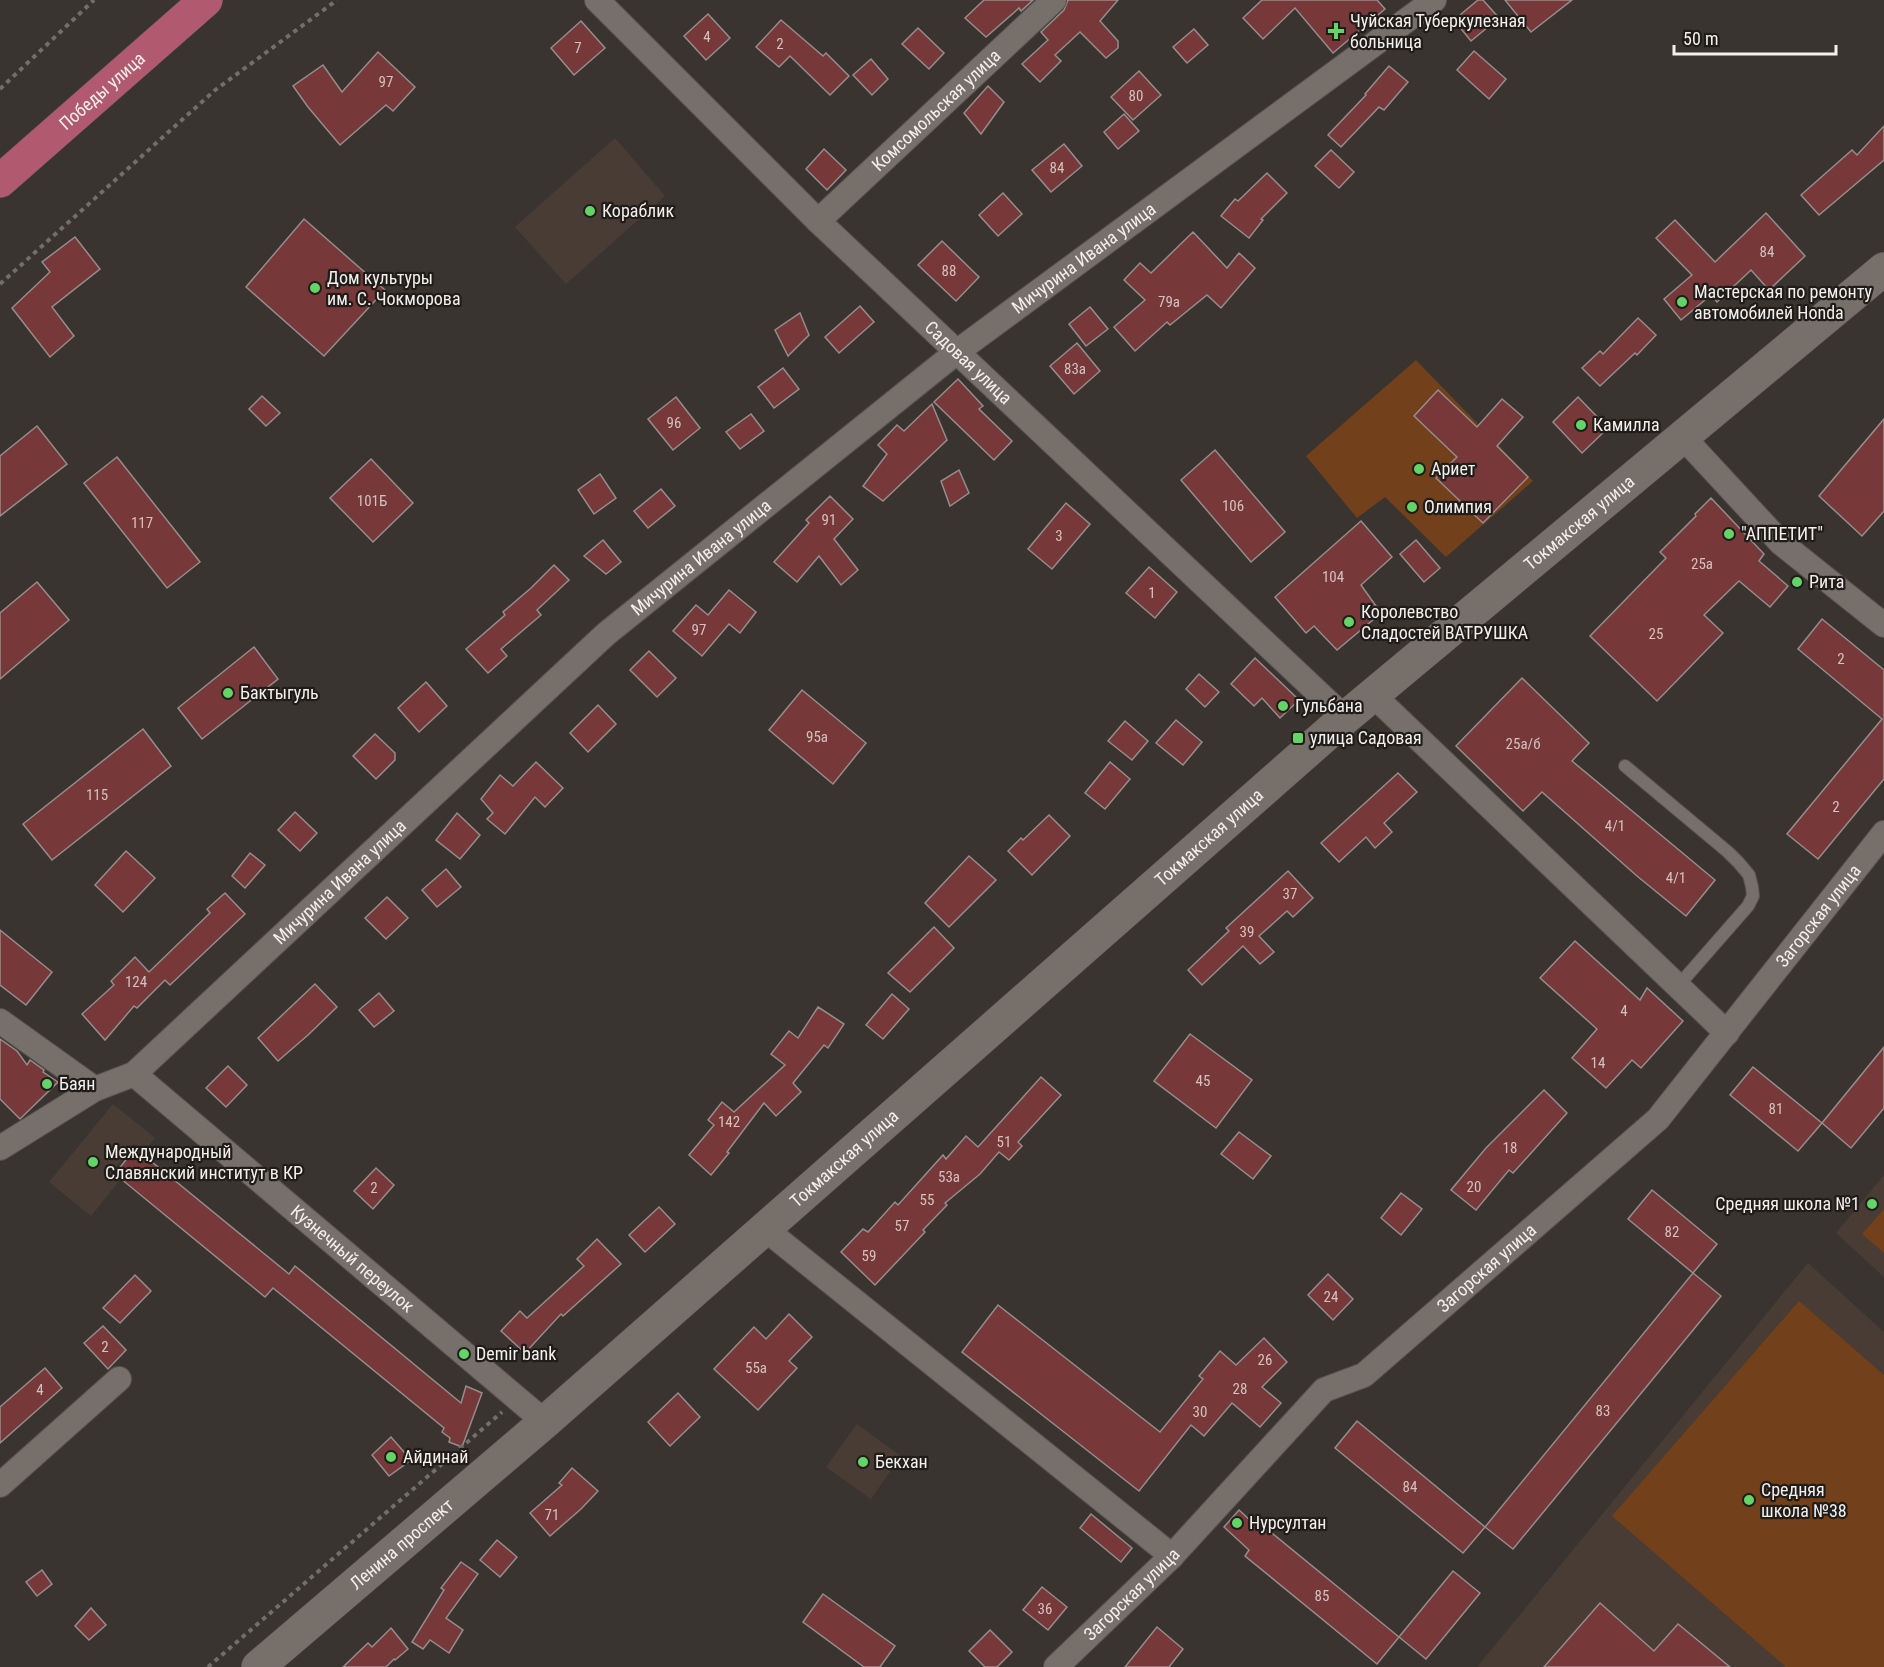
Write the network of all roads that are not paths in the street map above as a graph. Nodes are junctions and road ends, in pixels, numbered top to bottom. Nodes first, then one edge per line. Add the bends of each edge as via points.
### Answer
1 (206, 0) edge
2 (597, 0) edge
3 (1054, 0) edge
4 (1434, 0) edge
5 (0, 181) edge
6 (818, 221) junction
7 (1884, 269) edge
8 (958, 351) junction
9 (1682, 436) junction
10 (1884, 625) edge
11 (1373, 695) junction
12 (1345, 718) junction
13 (1625, 766) dead end
14 (1884, 833) edge
15 (1678, 986) junction
16 (0, 1021) edge
17 (1727, 1033) junction
18 (134, 1074) junction
19 (95, 1089) junction
20 (0, 1148) edge
21 (765, 1229) junction
22 (119, 1379) dead end
23 (545, 1422) junction
24 (0, 1485) edge
25 (1172, 1557) junction
26 (258, 1667) edge
27 (1056, 1667) edge

1 - 5 main road, Победы улица
2 - 6 street, Садовая улица
3 - 6 street, Комсомольская улица
4 - 8 street, Мичурина Ивана улица
6 - 8 street, Садовая улица
7 - 9 main road, Токмакская улица
8 - 12 street, Садовая улица
8 - 18 street, Мичурина Ивана улица via 606,634
9 - 10 street via 1781,543
9 - 11 main road, Токмакская улица
11 - 12 main road, Токмакская улица
11 - 15 street
12 - 21 main road, Токмакская улица
13 - 15 lane via 1728,852 1749,875 1752,887 1748,906
14 - 17 street, Загорская улица
15 - 17 street
16 - 19 street
17 - 25 street, Загорская улица via 1658,1119 1364,1375 1324,1390
18 - 19 street, Мичурина Ивана улица
18 - 23 street, Кузнечный переулок
19 - 20 street, Мичурина Ивана улица
21 - 23 main road, Токмакская улица
21 - 25 street
22 - 24 street
23 - 26 main road, Ленина проспект
25 - 27 street, Загорская улица

